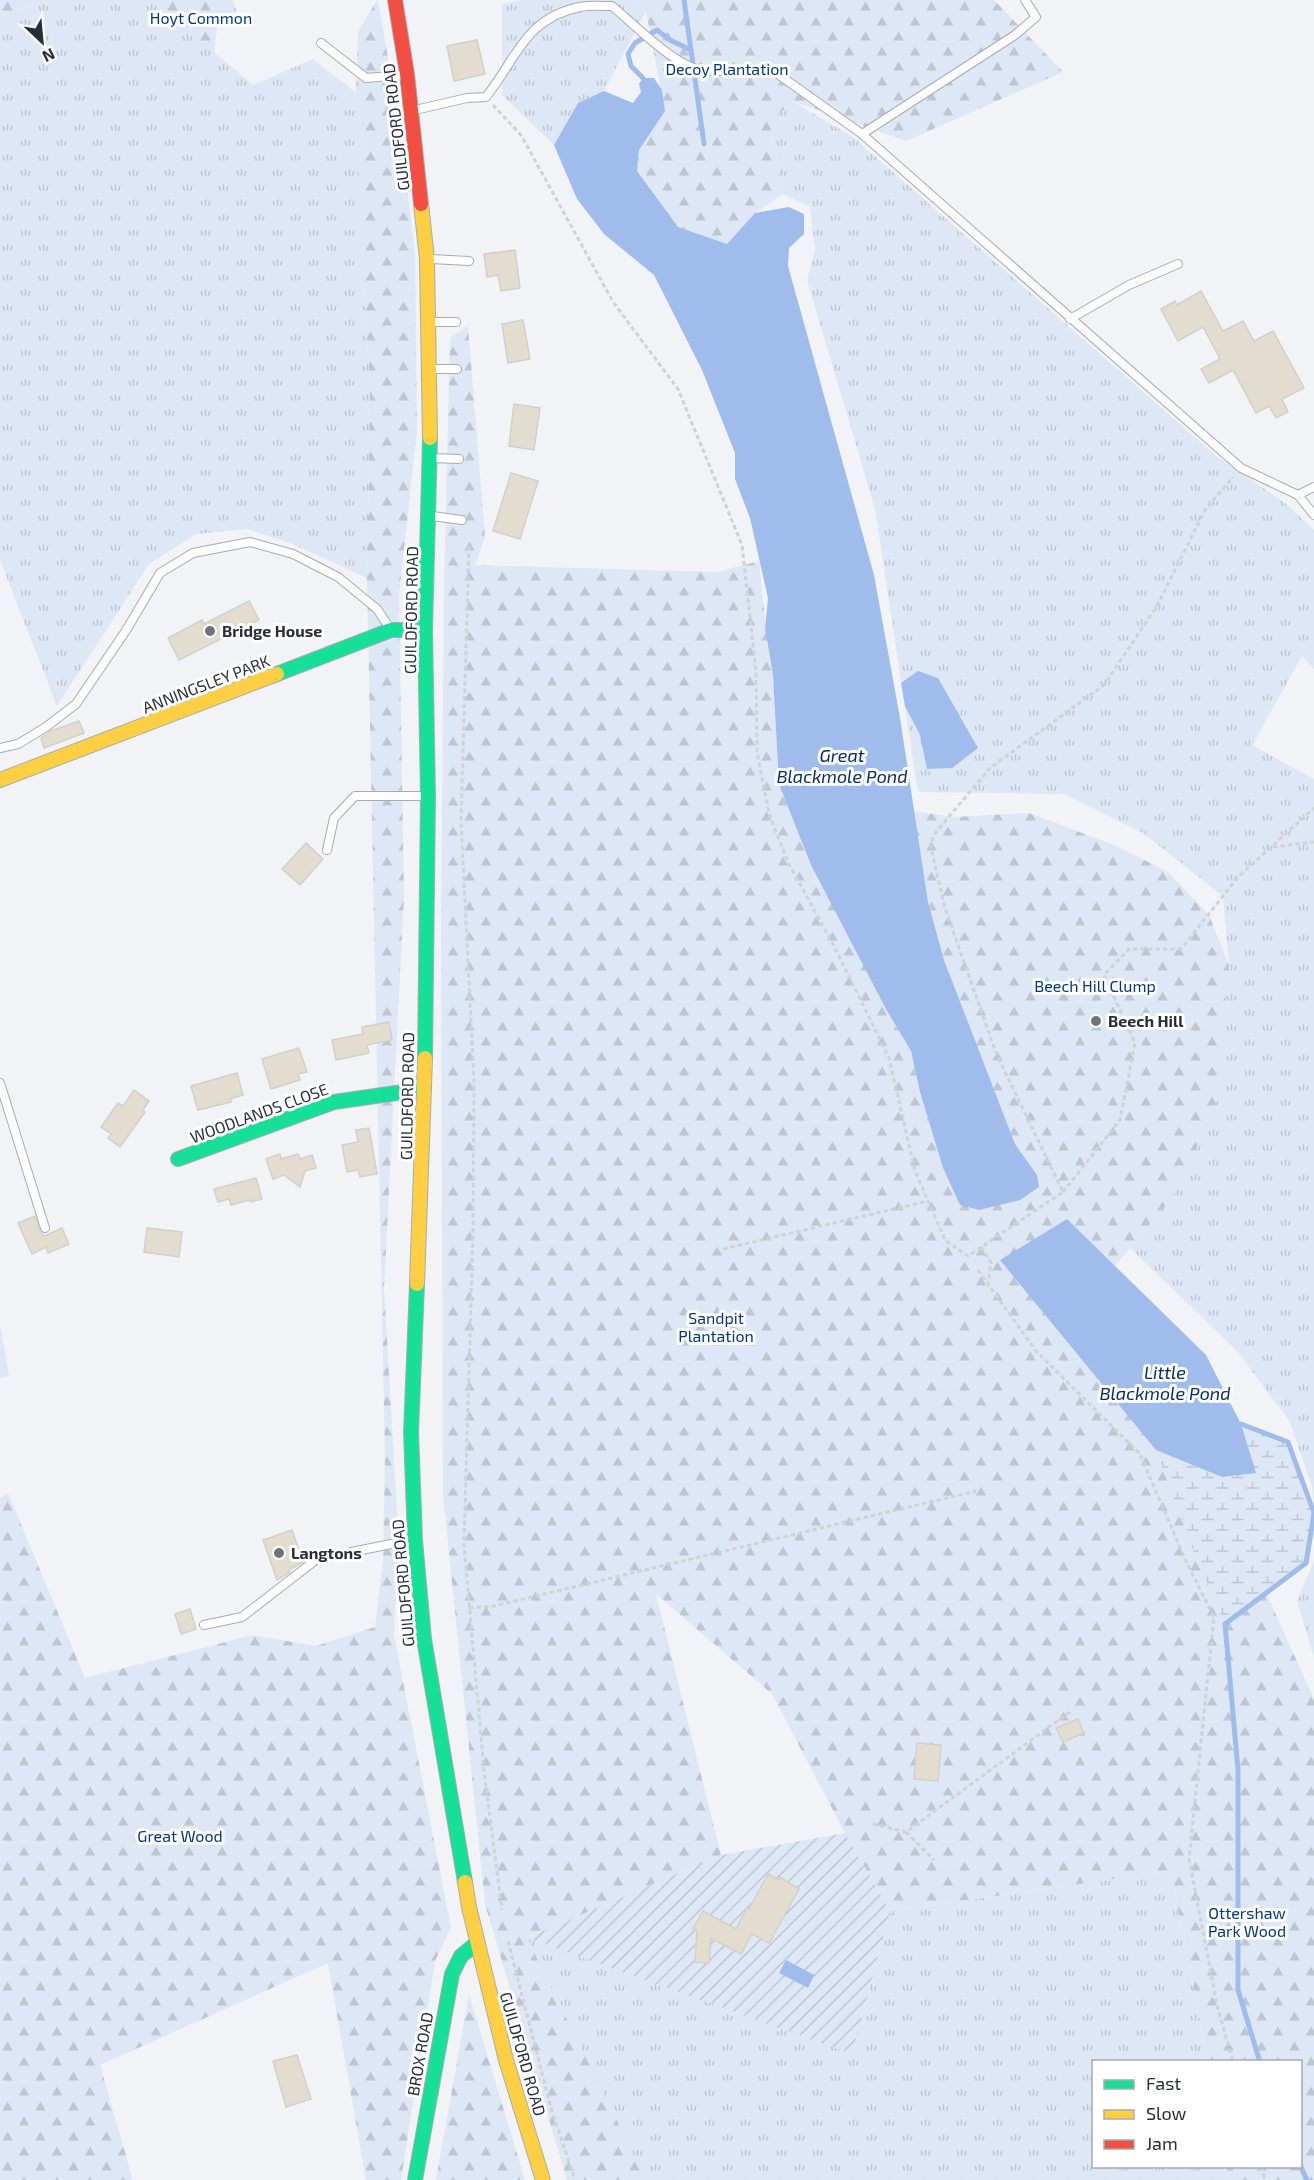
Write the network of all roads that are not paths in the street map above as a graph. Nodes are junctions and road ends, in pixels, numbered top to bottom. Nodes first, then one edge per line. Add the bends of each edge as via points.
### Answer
1 (395, 0) edge
2 (1025, 0) edge
3 (321, 43) dead end
4 (407, 74) junction
5 (412, 110) junction
6 (862, 134) junction
7 (427, 259) junction
8 (469, 261) dead end
9 (1178, 264) dead end
10 (1070, 319) junction
11 (429, 322) junction
12 (456, 322) dead end
13 (430, 369) junction
14 (457, 369) dead end
15 (430, 458) junction
16 (459, 459) dead end
17 (1314, 487) edge
18 (1298, 495) junction
19 (1314, 515) edge
20 (429, 516) junction
21 (462, 520) dead end
22 (391, 630) junction
23 (425, 630) junction
24 (0, 748) edge
25 (0, 780) edge
26 (428, 796) junction
27 (327, 850) dead end
28 (0, 1083) edge
29 (424, 1089) junction
30 (178, 1159) dead end
31 (45, 1228) dead end
32 (415, 1540) junction
33 (204, 1625) dead end
34 (477, 1943) junction
35 (415, 2180) edge
36 (543, 2180) edge

1 - 4 main road, GUILDFORD ROAD
2 - 6 lane via 1036,17 1015,36
3 - 4 lane via 366,78
4 - 5 main road, GUILDFORD ROAD
5 - 6 lane via 486,97 524,39 546,18 580,6 612,6 682,64 703,71 775,72
5 - 7 main road, GUILDFORD ROAD
6 - 10 lane
7 - 8 lane
7 - 11 main road, GUILDFORD ROAD
9 - 10 lane via 1129,285
10 - 18 lane via 1241,468
11 - 12 lane
11 - 13 main road, GUILDFORD ROAD
13 - 14 lane
13 - 15 main road, GUILDFORD ROAD
15 - 16 lane
15 - 20 main road, GUILDFORD ROAD
17 - 18 lane
18 - 19 lane
20 - 21 lane
20 - 23 main road, GUILDFORD ROAD
22 - 23 main road, ANNINGSLEY PARK
22 - 24 lane via 377,609 338,577 293,554 250,542 194,553 160,573 76,704 18,744
22 - 25 main road, ANNINGSLEY PARK
23 - 26 main road, GUILDFORD ROAD
26 - 27 lane via 355,796 334,818
26 - 29 main road, GUILDFORD ROAD
28 - 31 lane
29 - 30 main road, WOODLANDS CLOSE via 334,1102
29 - 32 main road, GUILDFORD ROAD via 411,1432
32 - 33 lane via 316,1559 242,1617
32 - 34 main road, GUILDFORD ROAD via 432,1694
34 - 35 main road, BROX ROAD via 461,1954 452,1974
34 - 36 main road, GUILDFORD ROAD via 503,2050

